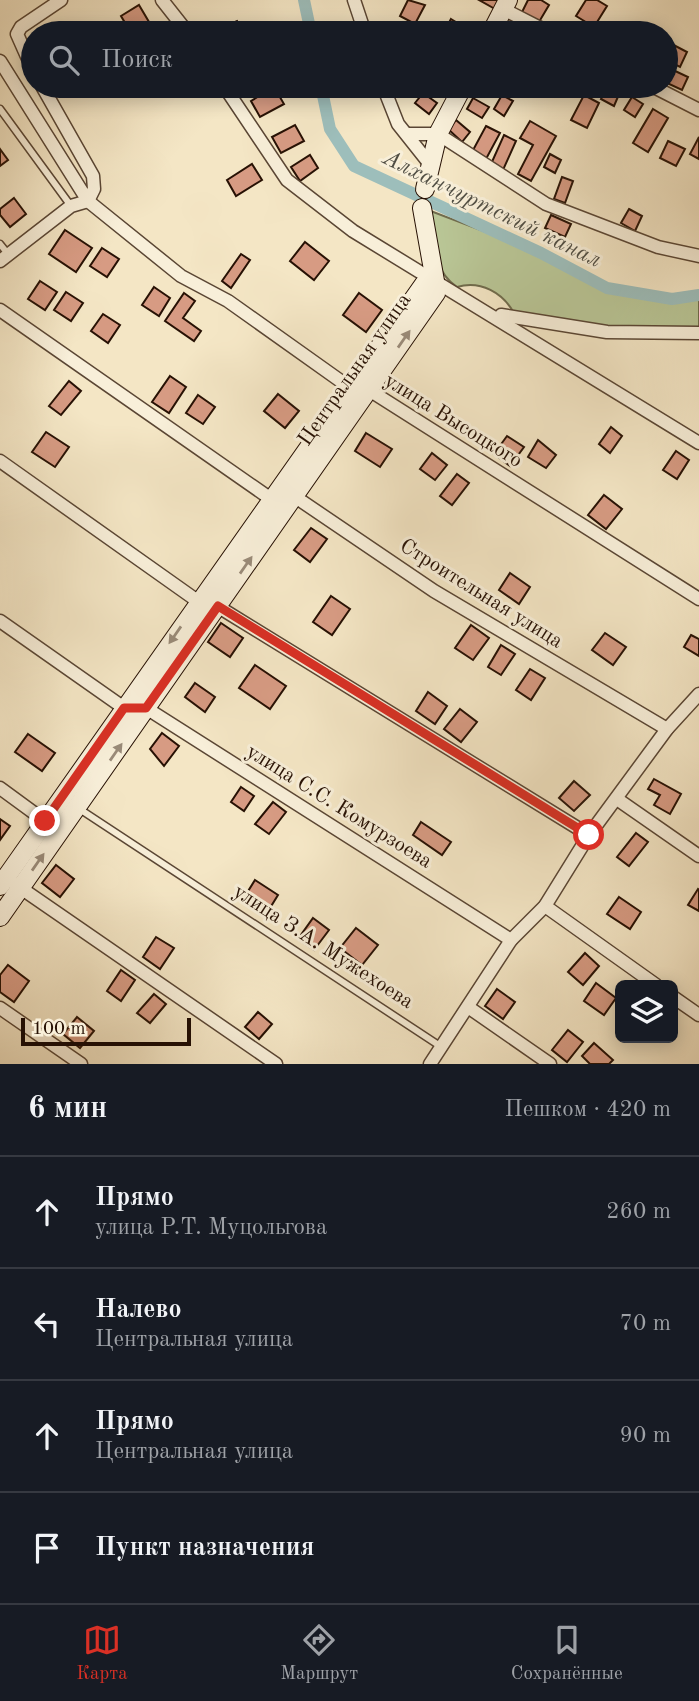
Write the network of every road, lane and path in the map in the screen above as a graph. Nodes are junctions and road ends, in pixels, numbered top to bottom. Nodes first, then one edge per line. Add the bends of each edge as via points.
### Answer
1 (61, 0) edge
2 (162, 0) edge
3 (354, 0) edge
4 (506, 5) edge
5 (30, 21) edge
6 (179, 21) edge
7 (361, 21) edge
8 (497, 21) edge
9 (531, 21) edge
10 (21, 27) edge
11 (21, 45) edge
12 (0, 61) edge
13 (21, 94) edge
14 (23, 98) edge
15 (49, 98) edge
16 (232, 98) edge
17 (388, 98) edge
18 (457, 98) edge
19 (676, 98) edge
20 (0, 109) edge
21 (699, 110) edge
22 (409, 134) junction
23 (438, 134) junction
24 (429, 163) junction
25 (425, 188) dead end
26 (88, 201) junction
27 (71, 206) junction
28 (422, 208) dead end
29 (3, 253) edge
30 (699, 256) edge
31 (433, 284) junction
32 (0, 310) edge
33 (493, 314) junction
34 (699, 332) edge
35 (349, 387) junction
36 (369, 390) junction
37 (699, 443) edge
38 (0, 461) edge
39 (281, 494) junction
40 (699, 599) edge
41 (199, 602) junction
42 (218, 606) junction
43 (0, 621) edge
44 (699, 695) edge
45 (124, 708) junction
46 (146, 708) junction
47 (667, 729) junction
48 (0, 788) edge
49 (617, 799) junction
50 (69, 803) junction
51 (45, 821) junction
52 (589, 835) junction
53 (699, 856) edge
54 (9, 884) edge
55 (545, 906) junction
56 (0, 917) edge
57 (511, 940) junction
58 (649, 980) edge
59 (678, 1001) edge
60 (468, 1007) junction
61 (0, 1008) edge
62 (699, 1016) edge
63 (441, 1047) junction
64 (81, 1064) edge
65 (276, 1064) edge
66 (430, 1064) edge
67 (550, 1064) edge

1 - 5 street
2 - 6 street
3 - 7 street
4 - 8 street
4 - 9 street
10 - 11 street via 16,34
12 - 13 street, улица Высоцкого
14 - 26 street, улица Высоцкого
15 - 26 street via 93,176 94,189
16 - 31 street via 287,180
17 - 22 street via 398,124
18 - 23 street
19 - 21 street
20 - 27 lane
22 - 23 street
22 - 24 street
23 - 24 street
23 - 30 street via 546,204 658,247
24 - 25 street
26 - 27 street
26 - 35 street, улица Высоцкого via 181,276 228,301
27 - 29 street
28 - 31 street
31 - 33 street
31 - 35 street, Центральная улица via 424,284
36 -> 31 street, Центральная улица via 436,293
32 - 39 street, Строительная улица
33 - 34 street via 607,331
33 - 37 street
35 - 36 street, улица Высоцкого
35 - 39 street, Центральная улица
36 - 39 street, Центральная улица
36 - 40 street, улица Высоцкого
38 - 41 street
39 - 41 street, Центральная улица
42 -> 39 street, Центральная улица
39 - 47 street, Строительная улица
41 - 42 street
41 -> 45 street, Центральная улица
42 - 46 street, Центральная улица
42 - 52 street
43 - 45 street
44 - 47 street
45 - 46 street
45 - 50 street, Центральная улица
50 -> 46 street, Центральная улица
46 - 57 street, улица С.С. Комурзоева
47 - 49 street
48 - 51 street
49 - 52 street
49 - 53 street
50 - 51 street, Центральная улица
54 -> 50 street, Центральная улица
50 - 63 lane, улица З.А. Мужехоева
51 - 54 street, Центральная улица
52 - 55 street
54 - 56 street, Центральная улица
54 - 65 street
55 - 57 street
55 - 58 street
57 - 60 street
59 - 62 street
60 - 63 street
60 - 67 street
61 - 64 street
63 - 66 street

